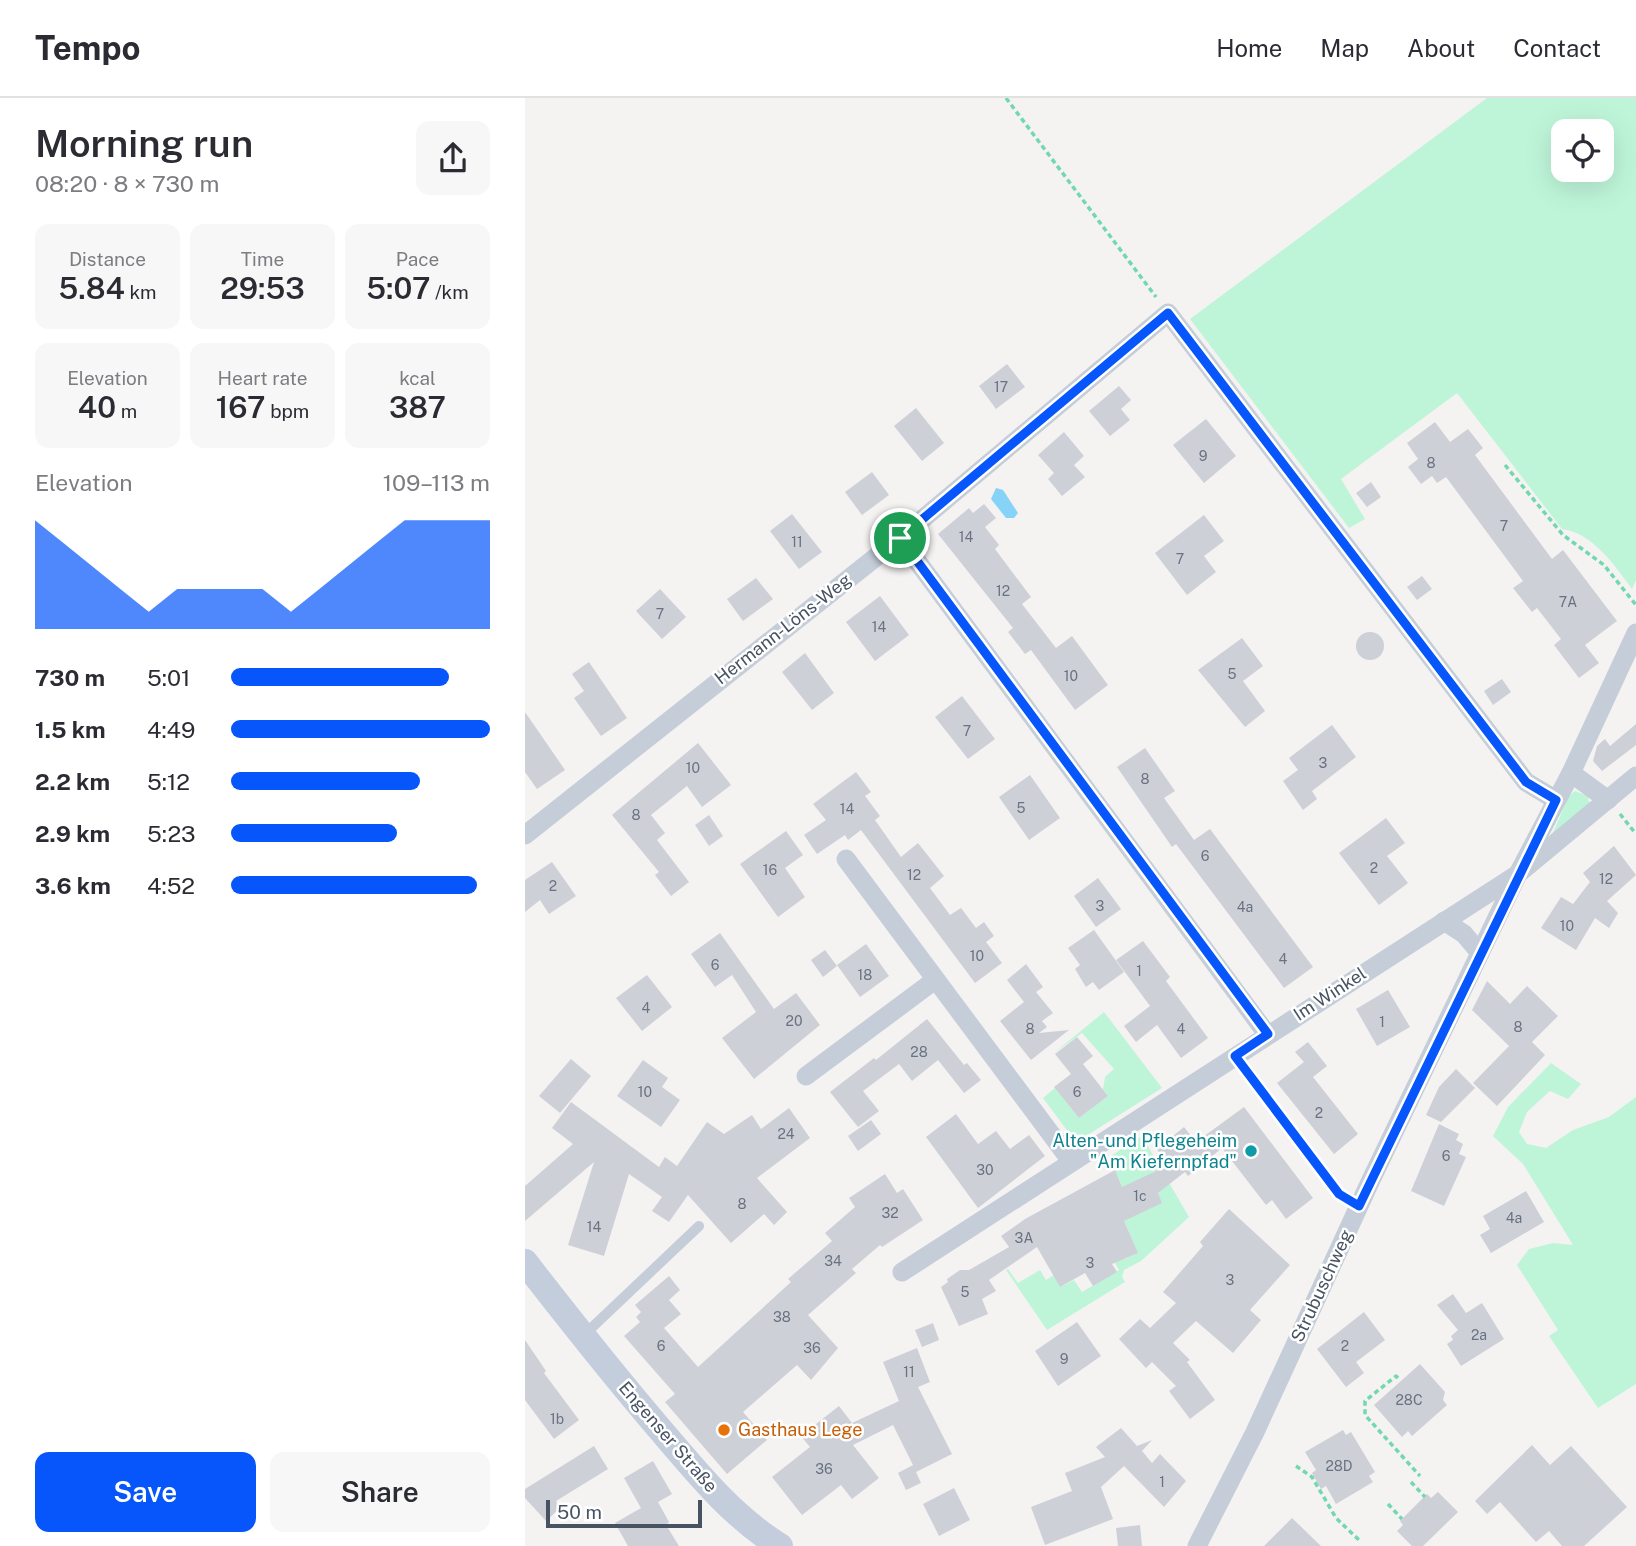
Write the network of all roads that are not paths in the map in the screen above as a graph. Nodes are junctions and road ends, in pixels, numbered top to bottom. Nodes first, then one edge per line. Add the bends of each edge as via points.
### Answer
1 (900, 538) junction
2 (1636, 633) edge
3 (1571, 773) junction
4 (1636, 776) edge
5 (1556, 800) junction
6 (1608, 800) junction
7 (525, 835) edge
8 (846, 859) dead end
9 (1518, 874) junction
10 (1444, 921) junction
11 (1479, 953) junction
12 (935, 980) junction
13 (1268, 1034) junction
14 (806, 1076) dead end
15 (1072, 1161) junction
16 (699, 1226) dead end
17 (525, 1262) edge
18 (902, 1272) dead end
19 (583, 1337) junction
20 (762, 1542) edge
21 (1198, 1546) edge

1 - 5 street, Hermann-Löns-Weg via 1168,313 1526,782
1 - 7 street, Hermann-Löns-Weg
1 - 13 street
2 - 3 street
3 - 5 street, Strubuschweg
3 - 6 street
4 - 6 street, Strubuschweg
5 - 9 street, Strubuschweg
6 - 9 street, Strubuschweg
8 - 12 street
9 - 10 street, Im Winkel
9 - 11 street, Strubuschweg
10 - 11 street via 1464,934
10 - 13 street, Im Winkel
11 - 21 street, Strubuschweg
12 - 14 street
12 - 15 street
13 - 15 street, Im Winkel
15 - 18 street, Im Winkel
16 - 19 lane
17 - 19 street, Engenser Straße
19 - 20 street, Engenser Straße

